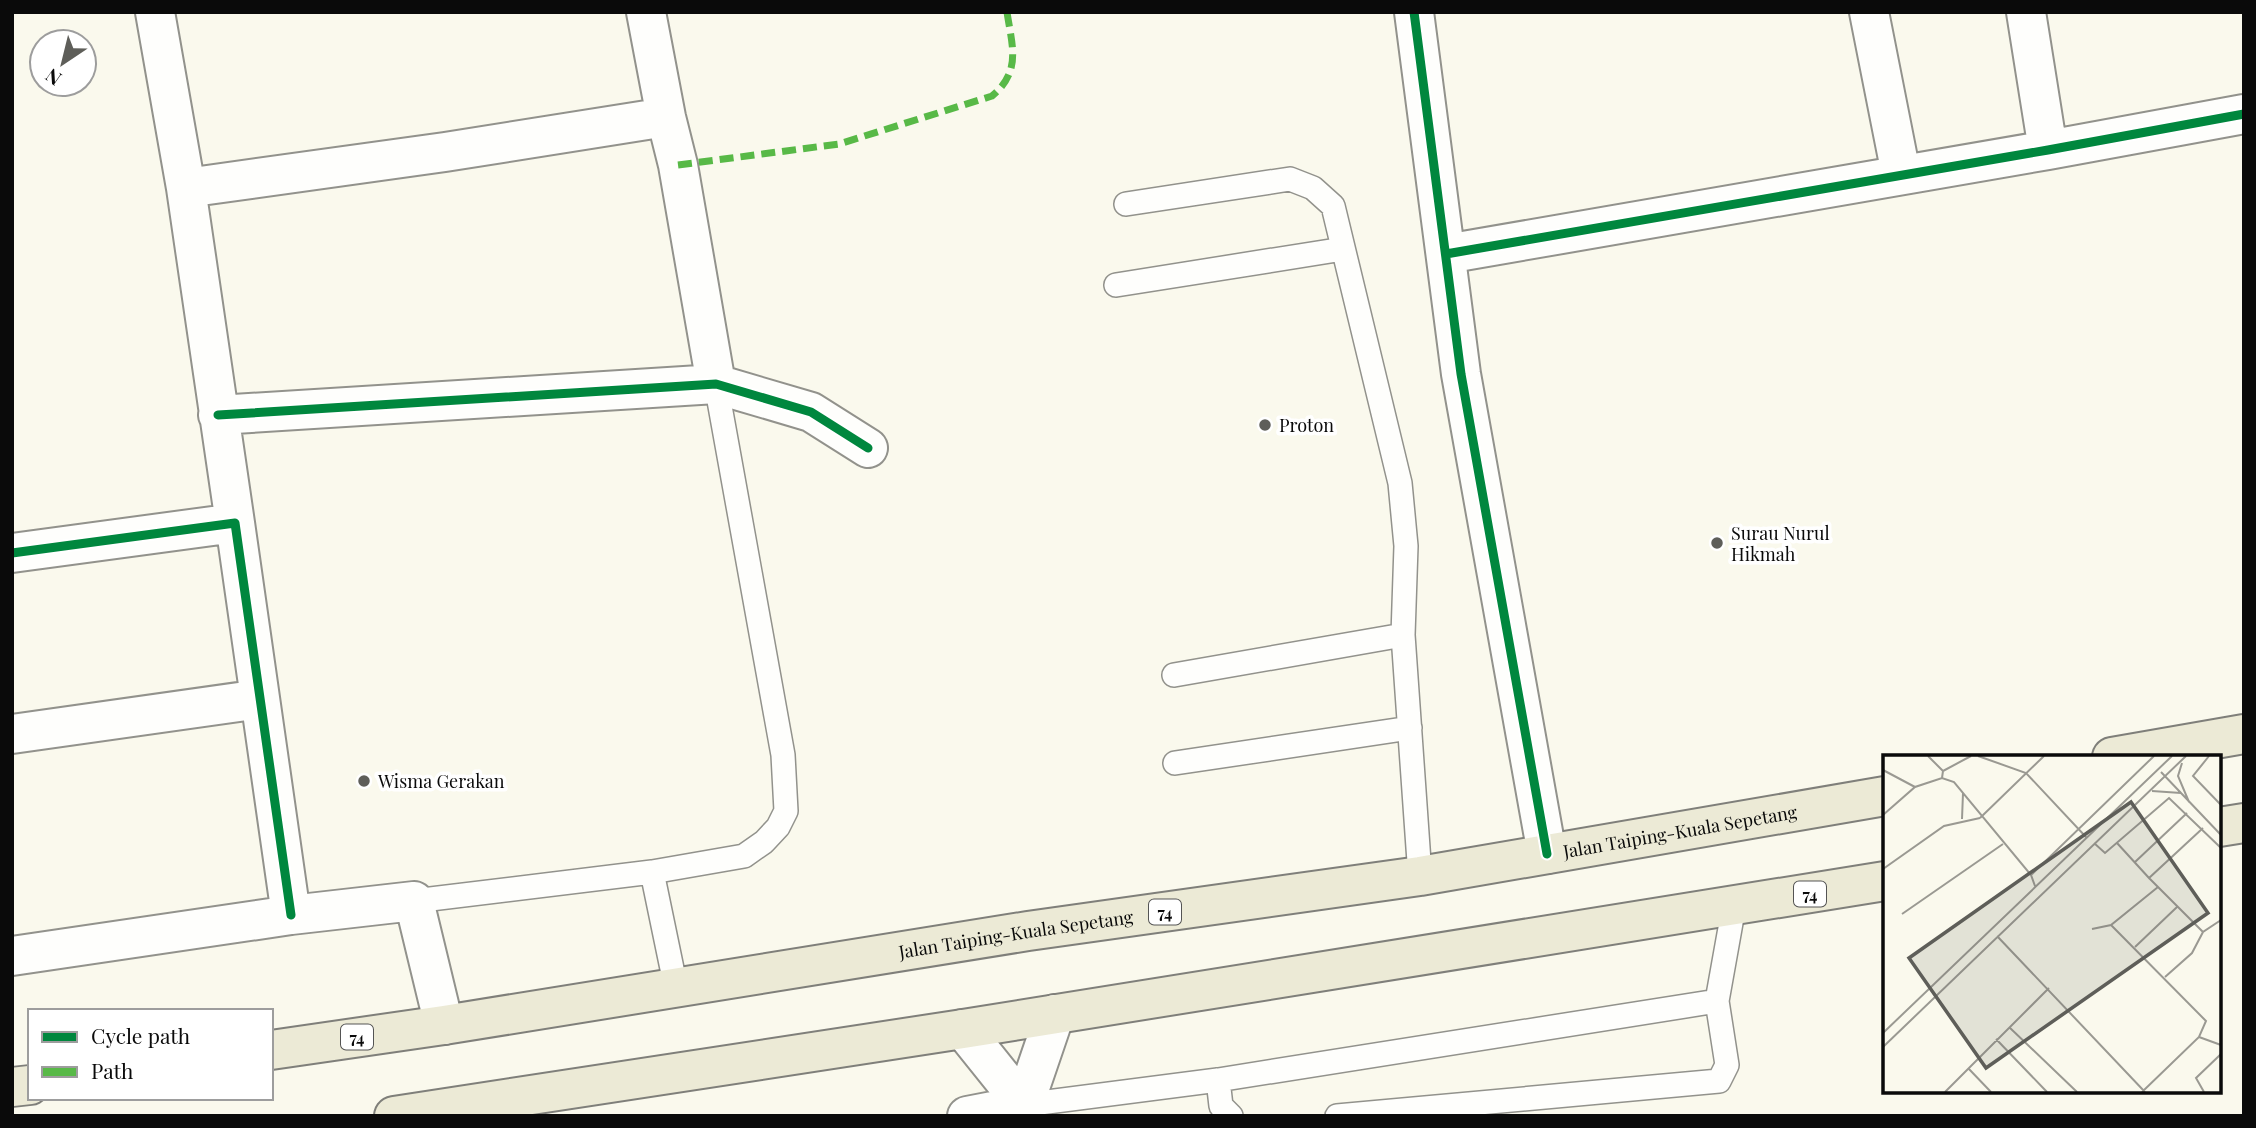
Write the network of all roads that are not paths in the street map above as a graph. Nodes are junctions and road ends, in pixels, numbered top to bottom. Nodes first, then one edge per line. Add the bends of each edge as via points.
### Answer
1 (155, 12) edge
2 (646, 12) edge
3 (1414, 12) edge
4 (1869, 12) edge
5 (2026, 12) edge
6 (2244, 114) edge
7 (666, 117) junction
8 (2048, 150) junction
9 (1901, 174) junction
10 (186, 188) junction
11 (1126, 204) dead end
12 (1343, 249) junction
13 (1446, 254) junction
14 (1116, 285) dead end
15 (716, 384) junction
16 (218, 415) junction
17 (869, 448) dead end
18 (235, 523) junction
19 (12, 553) edge
20 (1402, 635) junction
21 (1174, 675) dead end
22 (260, 699) junction
23 (1410, 728) junction
24 (12, 734) edge
25 (2244, 734) edge
26 (2123, 755) edge
27 (1175, 763) dead end
28 (1883, 796) edge
29 (2244, 823) edge
30 (2221, 827) edge
31 (1547, 854) junction
32 (652, 872) junction
33 (1420, 876) junction
34 (1883, 881) edge
35 (414, 901) junction
36 (1734, 906) junction
37 (291, 915) junction
38 (12, 956) edge
39 (677, 988) junction
40 (1717, 1001) junction
41 (1055, 1014) junction
42 (444, 1025) junction
43 (963, 1029) junction
44 (273, 1050) edge
45 (1218, 1080) junction
46 (473, 1110) edge
47 (1025, 1110) edge
48 (394, 1116) edge
49 (967, 1116) edge
50 (1231, 1116) edge
51 (1337, 1116) edge

1 - 10 street
2 - 7 street
3 - 13 street
4 - 9 street
5 - 8 street
6 - 8 street
7 - 10 street
7 - 15 street
8 - 9 street
9 - 13 street
10 - 16 street
11 - 12 lane via 1290,179 1313,187 1333,206
12 - 14 lane
12 - 20 lane via 1400,483 1406,546
13 - 31 street via 1461,374
15 - 16 street
15 - 17 street via 811,412
15 - 32 lane via 783,755 786,811 764,842 744,856
16 - 18 street
18 - 19 street
18 - 22 street
20 - 21 lane
20 - 23 lane
22 - 24 street
22 - 37 street
23 - 27 lane
23 - 33 lane
25 - 26 main road
28 - 31 main road, Jalan Taiping-Kuala Sepetang / 74
29 - 30 main road
31 - 33 main road, Jalan Taiping-Kuala Sepetang / 74
32 - 35 lane
32 - 39 lane
33 - 39 main road, Jalan Taiping-Kuala Sepetang / 74 via 1028,931
34 - 36 main road, 74
35 - 37 street
35 - 42 street
36 - 40 lane
36 - 41 main road, 74
37 - 38 street
39 - 42 main road, Jalan Taiping-Kuala Sepetang / 74
40 - 45 lane
40 - 51 lane via 1727,1065 1720,1081
41 - 43 main road, 74
41 - 47 street
42 - 44 main road, Jalan Taiping-Kuala Sepetang / 74
43 - 46 main road, 74
43 - 47 street
45 - 47 lane
45 - 50 lane via 1221,1106
46 - 48 main road, 74
47 - 49 street

